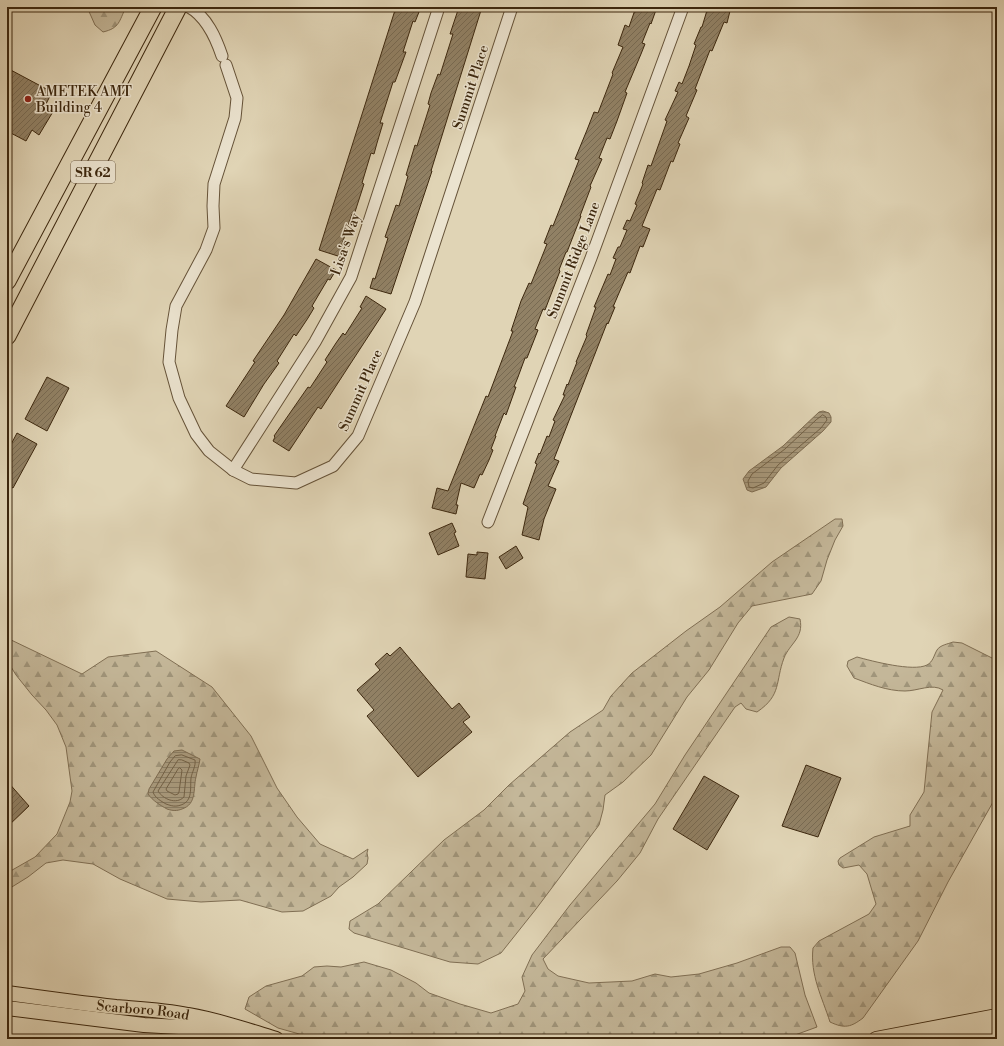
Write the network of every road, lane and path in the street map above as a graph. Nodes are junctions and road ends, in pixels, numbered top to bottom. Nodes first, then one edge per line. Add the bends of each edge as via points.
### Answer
1 (153, 7) edge
2 (178, 7) edge
3 (189, 7) edge
4 (439, 7) edge
5 (512, 7) edge
6 (683, 7) edge
7 (7, 282) edge
8 (7, 336) edge
9 (233, 470) junction
10 (488, 522) dead end
11 (7, 993) edge
12 (7, 1008) edge
13 (997, 1016) edge
14 (144, 1025) junction
15 (997, 1028) edge
16 (215, 1039) edge
17 (246, 1039) edge
18 (276, 1039) edge
19 (876, 1039) edge
20 (938, 1039) edge

1 - 7 highway, SR 62
2 - 8 highway, SR 62
3 - 9 street, Summit Place via 210,27 224,61 236,105 235,118 214,184 214,228 206,250 176,306 169,362 179,398 196,434 208,451
4 - 9 street, Lisa's Way via 351,277 315,342
5 - 9 street, Summit Place via 415,302 358,436 333,466 296,483 251,479
6 - 10 street, Summit Ridge Lane via 588,265
11 - 18 main road, Scarboro Road via 167,1011 226,1024
12 - 14 main road, Scarboro Road
13 - 19 main road
14 - 16 street
14 - 17 main road, Scarboro Road via 212,1031
15 - 20 main road

